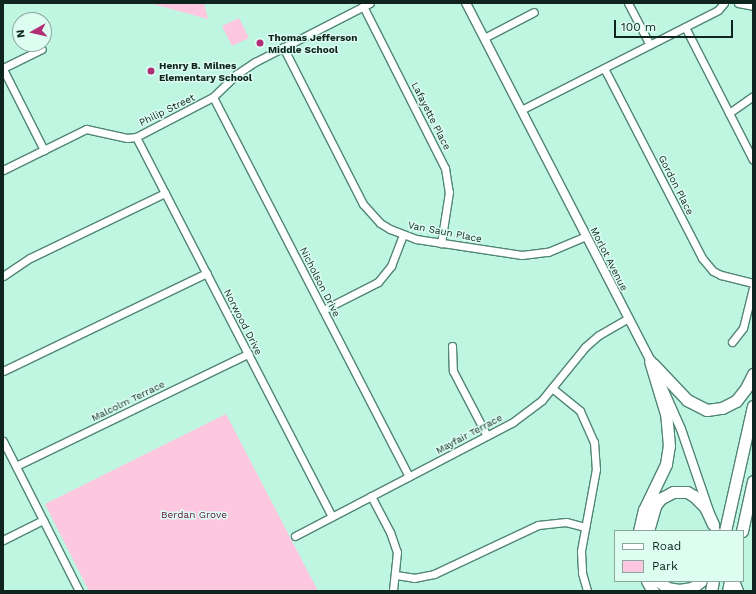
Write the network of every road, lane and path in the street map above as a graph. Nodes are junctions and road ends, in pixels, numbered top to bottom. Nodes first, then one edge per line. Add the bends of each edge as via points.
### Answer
1 (466, 3) edge
2 (628, 3) edge
3 (724, 3) edge
4 (738, 3) edge
5 (366, 5) edge
6 (753, 6) edge
7 (534, 12) dead end
8 (685, 27) junction
9 (484, 38) junction
10 (650, 45) junction
11 (282, 48) junction
12 (36, 52) edge
13 (604, 68) junction
14 (3, 69) edge
15 (753, 96) edge
16 (213, 97) junction
17 (521, 110) junction
18 (729, 113) junction
19 (136, 136) junction
20 (44, 150) junction
21 (753, 160) edge
22 (3, 170) edge
23 (165, 193) junction
24 (403, 235) junction
25 (586, 236) junction
26 (441, 243) junction
27 (207, 273) junction
28 (3, 276) edge
29 (753, 283) edge
30 (753, 288) edge
31 (323, 310) junction
32 (628, 318) junction
33 (732, 342) dead end
34 (452, 346) dead end
35 (248, 354) junction
36 (650, 361) junction
37 (3, 371) edge
38 (753, 374) edge
39 (552, 388) junction
40 (753, 406) edge
41 (487, 436) junction
42 (3, 441) edge
43 (16, 466) junction
44 (409, 476) junction
45 (753, 481) edge
46 (734, 489) junction
47 (371, 496) junction
48 (332, 516) junction
49 (43, 520) junction
50 (585, 527) junction
51 (717, 529) edge
52 (639, 530) edge
53 (648, 530) edge
54 (725, 530) edge
55 (742, 530) edge
56 (295, 536) dead end
57 (3, 540) edge
58 (396, 576) junction
59 (648, 582) edge
60 (660, 582) edge
61 (700, 582) edge
62 (79, 591) edge
63 (393, 591) edge
64 (587, 591) edge
65 (653, 591) edge

1 - 9 street, Morlot Avenue
2 - 10 street
3 - 8 street via 718,10
4 - 6 street
5 - 11 street, Philip Street
5 - 26 street, Lafayette Place via 445,168 449,192
7 - 9 street
8 - 10 street
8 - 18 street
9 - 17 street, Morlot Avenue
10 - 13 street
11 - 16 street, Philip Street via 246,67
11 - 24 street, Van Saun Place via 363,204 380,223
12 - 14 street
13 - 17 street
13 - 29 street, Gordon Place via 702,258 713,271 721,275
14 - 20 street
15 - 18 street
16 - 19 street, Philip Street
16 - 31 street, Nicholson Drive
17 - 25 street, Morlot Avenue
18 - 21 street
19 - 20 street, Philip Street via 127,138 86,129
19 - 23 street, Norwood Drive
20 - 22 street, Philip Street
23 - 27 street, Norwood Drive
23 - 28 street via 30,258
24 - 26 street, Van Saun Place
24 - 31 street via 391,266 378,282
25 - 26 street, Van Saun Place via 548,252 522,255
25 - 32 street, Morlot Avenue
27 - 35 street, Norwood Drive
27 - 37 street
30 - 33 street via 743,328
31 - 44 street, Nicholson Drive
32 - 36 street, Morlot Avenue
32 - 39 street, Mayfair Terrace via 599,335 585,347
34 - 41 street via 453,371
35 - 43 street, Malcolm Terrace
35 - 48 street, Norwood Drive
36 - 38 highway via 687,400 707,410 722,408 736,401
36 - 51 street, Morlot Avenue via 681,429
36 - 52 highway via 666,414 669,446 666,464 644,510
39 - 41 street, Mayfair Terrace via 528,412
39 - 50 street via 580,411 594,442 596,469
40 - 46 highway
41 - 44 street, Mayfair Terrace
42 - 43 street
43 - 49 street
44 - 47 street, Mayfair Terrace
45 - 55 highway
46 - 51 highway
46 - 54 highway
47 - 48 street, Mayfair Terrace
47 - 58 street via 394,542
48 - 56 street, Mayfair Terrace
49 - 57 street
49 - 62 street
50 - 58 street via 566,522 538,525 434,574 414,578
50 - 64 street via 581,563
51 - 53 highway via 705,507 694,496 687,492 673,492 660,499 655,506
58 - 63 street
59 - 65 highway
60 - 61 highway via 667,588 679,590 692,588

